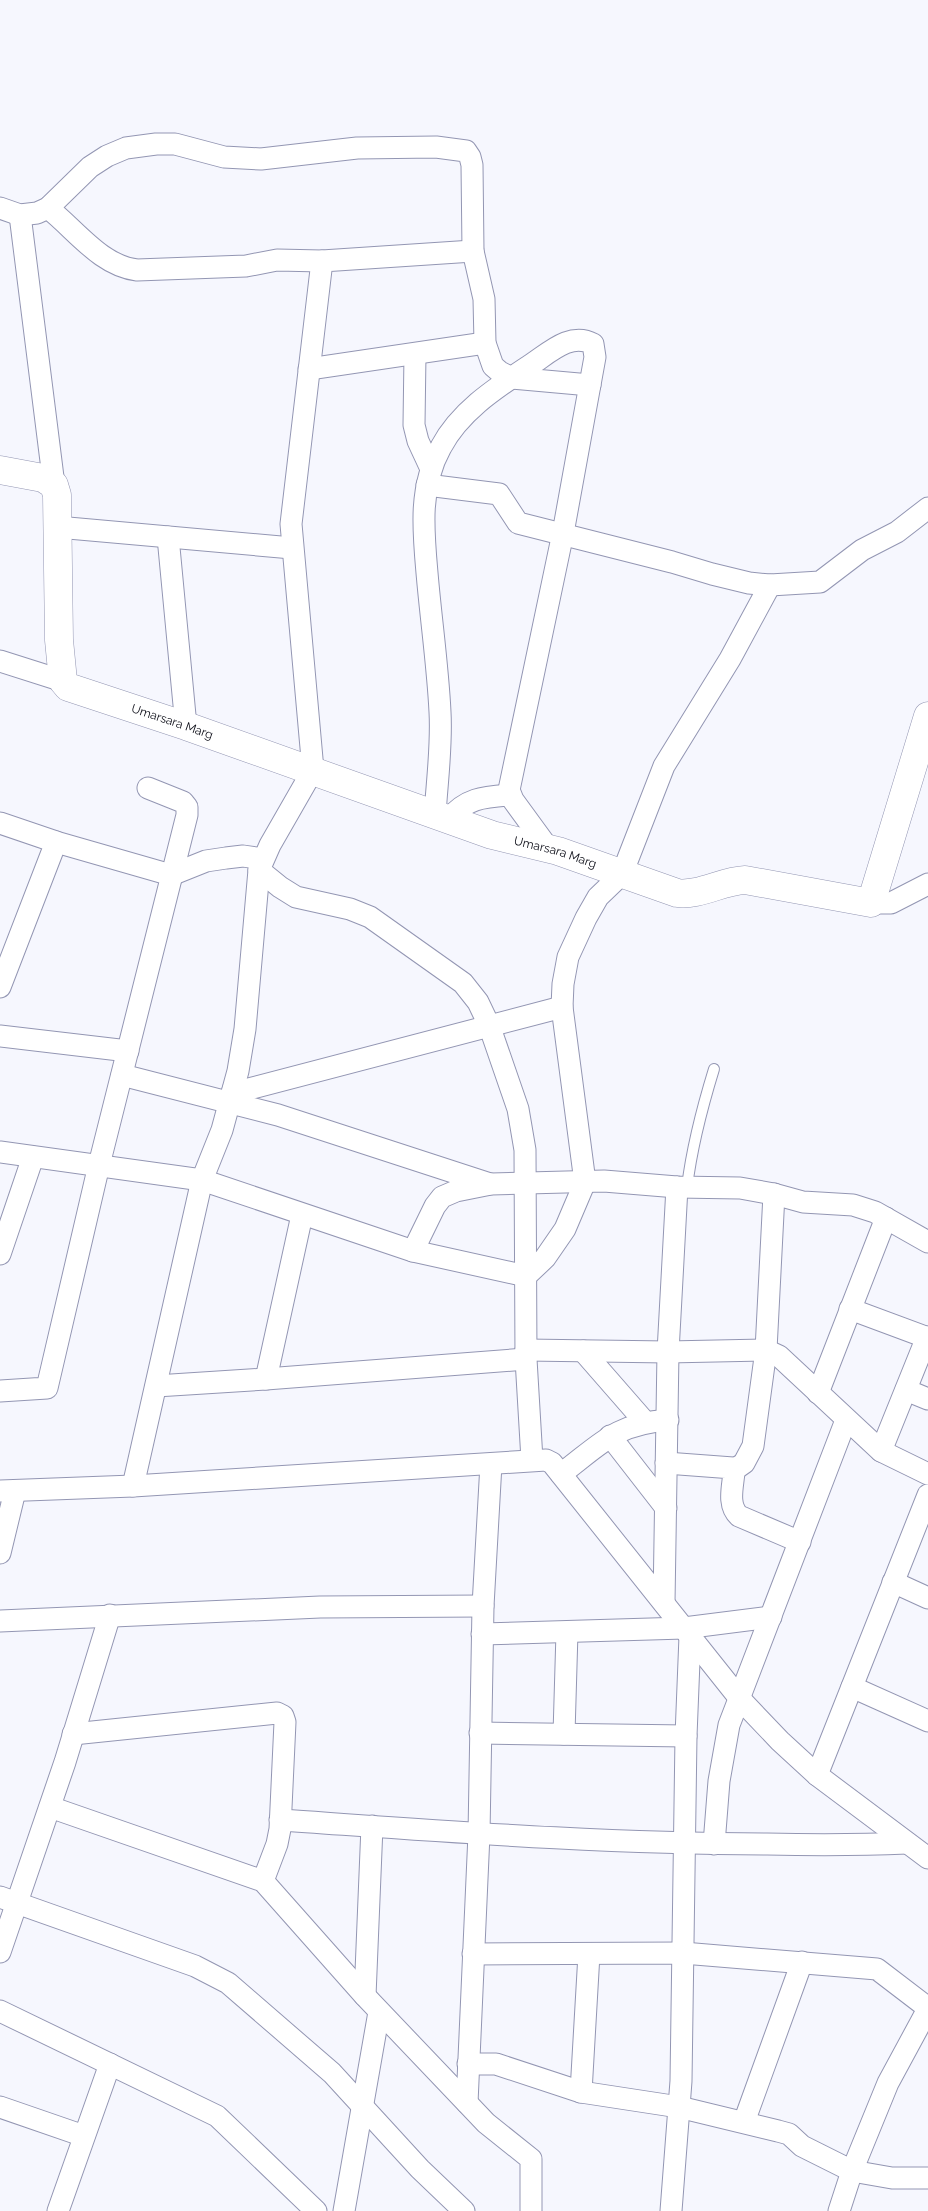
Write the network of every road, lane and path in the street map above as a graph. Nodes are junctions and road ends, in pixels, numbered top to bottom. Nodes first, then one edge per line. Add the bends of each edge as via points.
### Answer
1 (0, 208) edge
2 (48, 208) junction
3 (20, 215) junction
4 (473, 251) junction
5 (322, 261) junction
6 (485, 343) junction
7 (415, 354) junction
8 (309, 369) junction
9 (512, 378) junction
10 (590, 385) junction
11 (0, 470) edge
12 (429, 477) junction
13 (54, 485) junction
14 (928, 508) edge
15 (57, 528) junction
16 (563, 534) junction
17 (168, 537) junction
18 (292, 548) junction
19 (770, 585) junction
20 (0, 661) edge
21 (63, 681) junction
22 (928, 716) edge
23 (186, 726) junction
24 (312, 770) junction
25 (148, 788) dead end
26 (509, 795) junction
27 (442, 817) junction
28 (0, 823) edge
29 (56, 842) junction
30 (548, 848) junction
31 (261, 864) junction
32 (622, 874) junction
33 (171, 875) junction
34 (928, 884) edge
35 (871, 903) junction
36 (0, 987) edge
37 (562, 1007) junction
38 (489, 1025) junction
39 (0, 1036) edge
40 (128, 1051) junction
41 (714, 1069) dead end
42 (122, 1075) junction
43 (231, 1095) junction
44 (0, 1152) edge
45 (33, 1157) junction
46 (99, 1165) junction
47 (202, 1180) junction
48 (585, 1182) junction
49 (491, 1184) junction
50 (526, 1184) junction
51 (682, 1187) junction
52 (774, 1194) junction
53 (302, 1215) junction
54 (886, 1218) junction
55 (928, 1242) edge
56 (1, 1246) edge
57 (413, 1251) junction
58 (526, 1276) junction
59 (850, 1309) junction
60 (927, 1337) edge
61 (766, 1350) junction
62 (583, 1351) junction
63 (668, 1352) junction
64 (526, 1354) junction
65 (266, 1380) junction
66 (156, 1386) junction
67 (906, 1390) junction
68 (0, 1392) edge
69 (818, 1393) junction
70 (928, 1399) edge
71 (668, 1420) junction
72 (846, 1420) junction
73 (645, 1422) junction
74 (610, 1436) junction
75 (881, 1451) junction
76 (532, 1460) junction
77 (666, 1462) junction
78 (492, 1464) junction
79 (734, 1470) junction
80 (561, 1474) junction
81 (928, 1474) edge
82 (133, 1486) junction
83 (8, 1491) edge
84 (928, 1495) edge
85 (666, 1508) junction
86 (800, 1542) junction
87 (0, 1553) edge
88 (894, 1582) junction
89 (928, 1598) edge
90 (664, 1602) junction
91 (482, 1606) junction
92 (110, 1615) junction
93 (771, 1617) junction
94 (0, 1621) edge
95 (567, 1632) junction
96 (687, 1632) junction
97 (482, 1634) junction
98 (852, 1687) junction
99 (740, 1699) junction
100 (928, 1721) edge
101 (480, 1733) junction
102 (73, 1734) junction
103 (564, 1734) junction
104 (686, 1736) junction
105 (817, 1775) junction
106 (50, 1807) junction
107 (280, 1820) junction
108 (372, 1826) junction
109 (479, 1834) junction
110 (907, 1843) junction
111 (684, 1844) junction
112 (714, 1844) junction
113 (928, 1858) edge
114 (263, 1881) junction
115 (8, 1901) edge
116 (0, 1952) edge
117 (683, 1953) junction
118 (473, 1954) junction
119 (588, 1954) junction
120 (802, 1962) junction
121 (365, 1996) junction
122 (928, 2009) edge
123 (0, 2011) edge
124 (380, 2012) junction
125 (110, 2064) junction
126 (468, 2064) junction
127 (581, 2092) junction
128 (467, 2103) junction
129 (0, 2107) edge
130 (679, 2107) junction
131 (364, 2108) junction
132 (744, 2122) junction
133 (84, 2136) junction
134 (852, 2171) junction
135 (928, 2178) edge
136 (58, 2211) edge
137 (316, 2211) edge
138 (344, 2211) edge
139 (464, 2211) edge
140 (531, 2211) edge
141 (671, 2211) edge
142 (839, 2211) edge

1 - 3 street
2 - 3 street
2 - 4 street via 90,168 126,148 175,144 213,155 261,160 357,148 456,148 466,151 472,165
2 - 5 street via 99,252 126,269 246,266 277,260
3 - 13 street
4 - 5 street
4 - 6 street via 484,299
5 - 8 street
6 - 7 street
6 - 9 street via 493,366
7 - 8 street
7 - 12 street via 414,425
8 - 18 street via 291,524
9 - 10 street
9 - 10 street via 567,342 578,339 593,344 595,350
9 - 12 street via 471,408 441,446
10 - 16 street
11 - 13 street via 43,478
12 - 16 street via 499,494 518,523
12 - 27 street via 423,528 440,713
13 - 15 street
14 - 19 street via 897,532 862,550 820,582
15 - 17 street
15 - 21 street via 58,640
16 - 19 street via 712,574
16 - 26 street
17 - 18 street
17 - 23 street
18 - 24 street
19 - 32 street via 730,659 664,766
20 - 21 street
21 - 23 street, Umarsara Marg via 68,687
22 - 35 street
23 - 24 street, Umarsara Marg
24 - 27 street, Umarsara Marg
24 - 31 street
25 - 33 street via 187,806 188,815
26 - 27 street via 481,797
26 - 30 street
27 - 30 street, Umarsara Marg via 505,839
28 - 29 street
29 - 33 street
29 - 36 street
30 - 32 street, Umarsara Marg
31 - 33 street via 243,856 206,861
31 - 38 street via 280,888 296,896 370,917 463,983 478,1002
31 - 43 street via 245,1029
32 - 35 street, Umarsara Marg via 683,894 745,880
32 - 37 street via 598,897 568,957
33 - 40 street
34 - 35 street via 891,903
37 - 38 street
37 - 48 street
38 - 43 street
38 - 50 street via 518,1109 525,1150
39 - 40 street
40 - 42 street
41 - 51 lane
42 - 43 street
42 - 46 street
43 - 47 street via 222,1130
43 - 49 street
44 - 45 street
45 - 46 street
45 - 56 street
46 - 47 street
46 - 68 street via 47,1388
47 - 53 street
47 - 66 street
48 - 50 street
48 - 51 street
48 - 58 street via 565,1228 545,1258
49 - 50 street
49 - 57 street via 456,1190 442,1197
50 - 58 street
51 - 52 street via 740,1188
51 - 63 street
52 - 54 street via 802,1202 854,1205
52 - 61 street
53 - 57 street
53 - 65 street
54 - 55 street
54 - 59 street
57 - 58 street
58 - 64 street
59 - 60 street
59 - 69 street
60 - 67 street
61 - 63 street
61 - 69 street via 779,1356
61 - 79 street via 753,1446 744,1462
62 - 63 street
62 - 64 street
62 - 73 street
63 - 71 street
64 - 65 street
64 - 76 street
65 - 66 street
66 - 82 street
67 - 70 street
67 - 75 street
69 - 72 street
71 - 73 street
71 - 77 street
72 - 75 street
72 - 86 street
73 - 74 street via 623,1428
74 - 80 street
74 - 85 street
75 - 81 street
76 - 78 street
76 - 80 street via 546,1460
77 - 79 street
77 - 85 street
78 - 82 street
78 - 91 street
79 - 86 street via 732,1503 735,1512
80 - 90 street
82 - 83 street
83 - 87 street
84 - 88 street
85 - 90 street
86 - 93 street
88 - 89 street
88 - 98 street
90 - 96 street
91 - 92 street via 320,1607
91 - 97 street
92 - 94 street
92 - 102 street
93 - 96 street
93 - 99 street
95 - 96 street
95 - 97 street
95 - 103 street
96 - 99 street
96 - 104 street
97 - 101 street
98 - 100 street
98 - 105 street
99 - 105 street
99 - 112 street via 724,1750
101 - 103 street
101 - 109 street
102 - 106 street
102 - 107 street via 280,1714 285,1722
103 - 104 street
104 - 111 street
105 - 110 street
106 - 114 street
106 - 115 street
107 - 108 street
107 - 114 street via 277,1844
108 - 109 street
108 - 121 street
109 - 111 street
109 - 118 street
110 - 112 street
110 - 113 street
111 - 112 street
111 - 117 street
114 - 121 street
115 - 116 street
115 - 131 street via 195,1966 228,1983 332,2073
117 - 119 street
117 - 120 street
117 - 130 street
118 - 119 street
118 - 126 street
119 - 127 street
120 - 122 street via 877,1968
120 - 132 street
121 - 124 street
122 - 134 street via 891,2077
123 - 125 street
124 - 128 street
124 - 131 street
125 - 133 street
125 - 137 street via 217,2116
126 - 127 street via 508,2067
126 - 128 street
127 - 130 street
128 - 140 street via 486,2123 531,2159
129 - 133 street
130 - 132 street
130 - 141 street
131 - 138 street
131 - 139 street
132 - 134 street via 789,2134 802,2146
133 - 136 street
134 - 135 street via 892,2178
134 - 142 street

